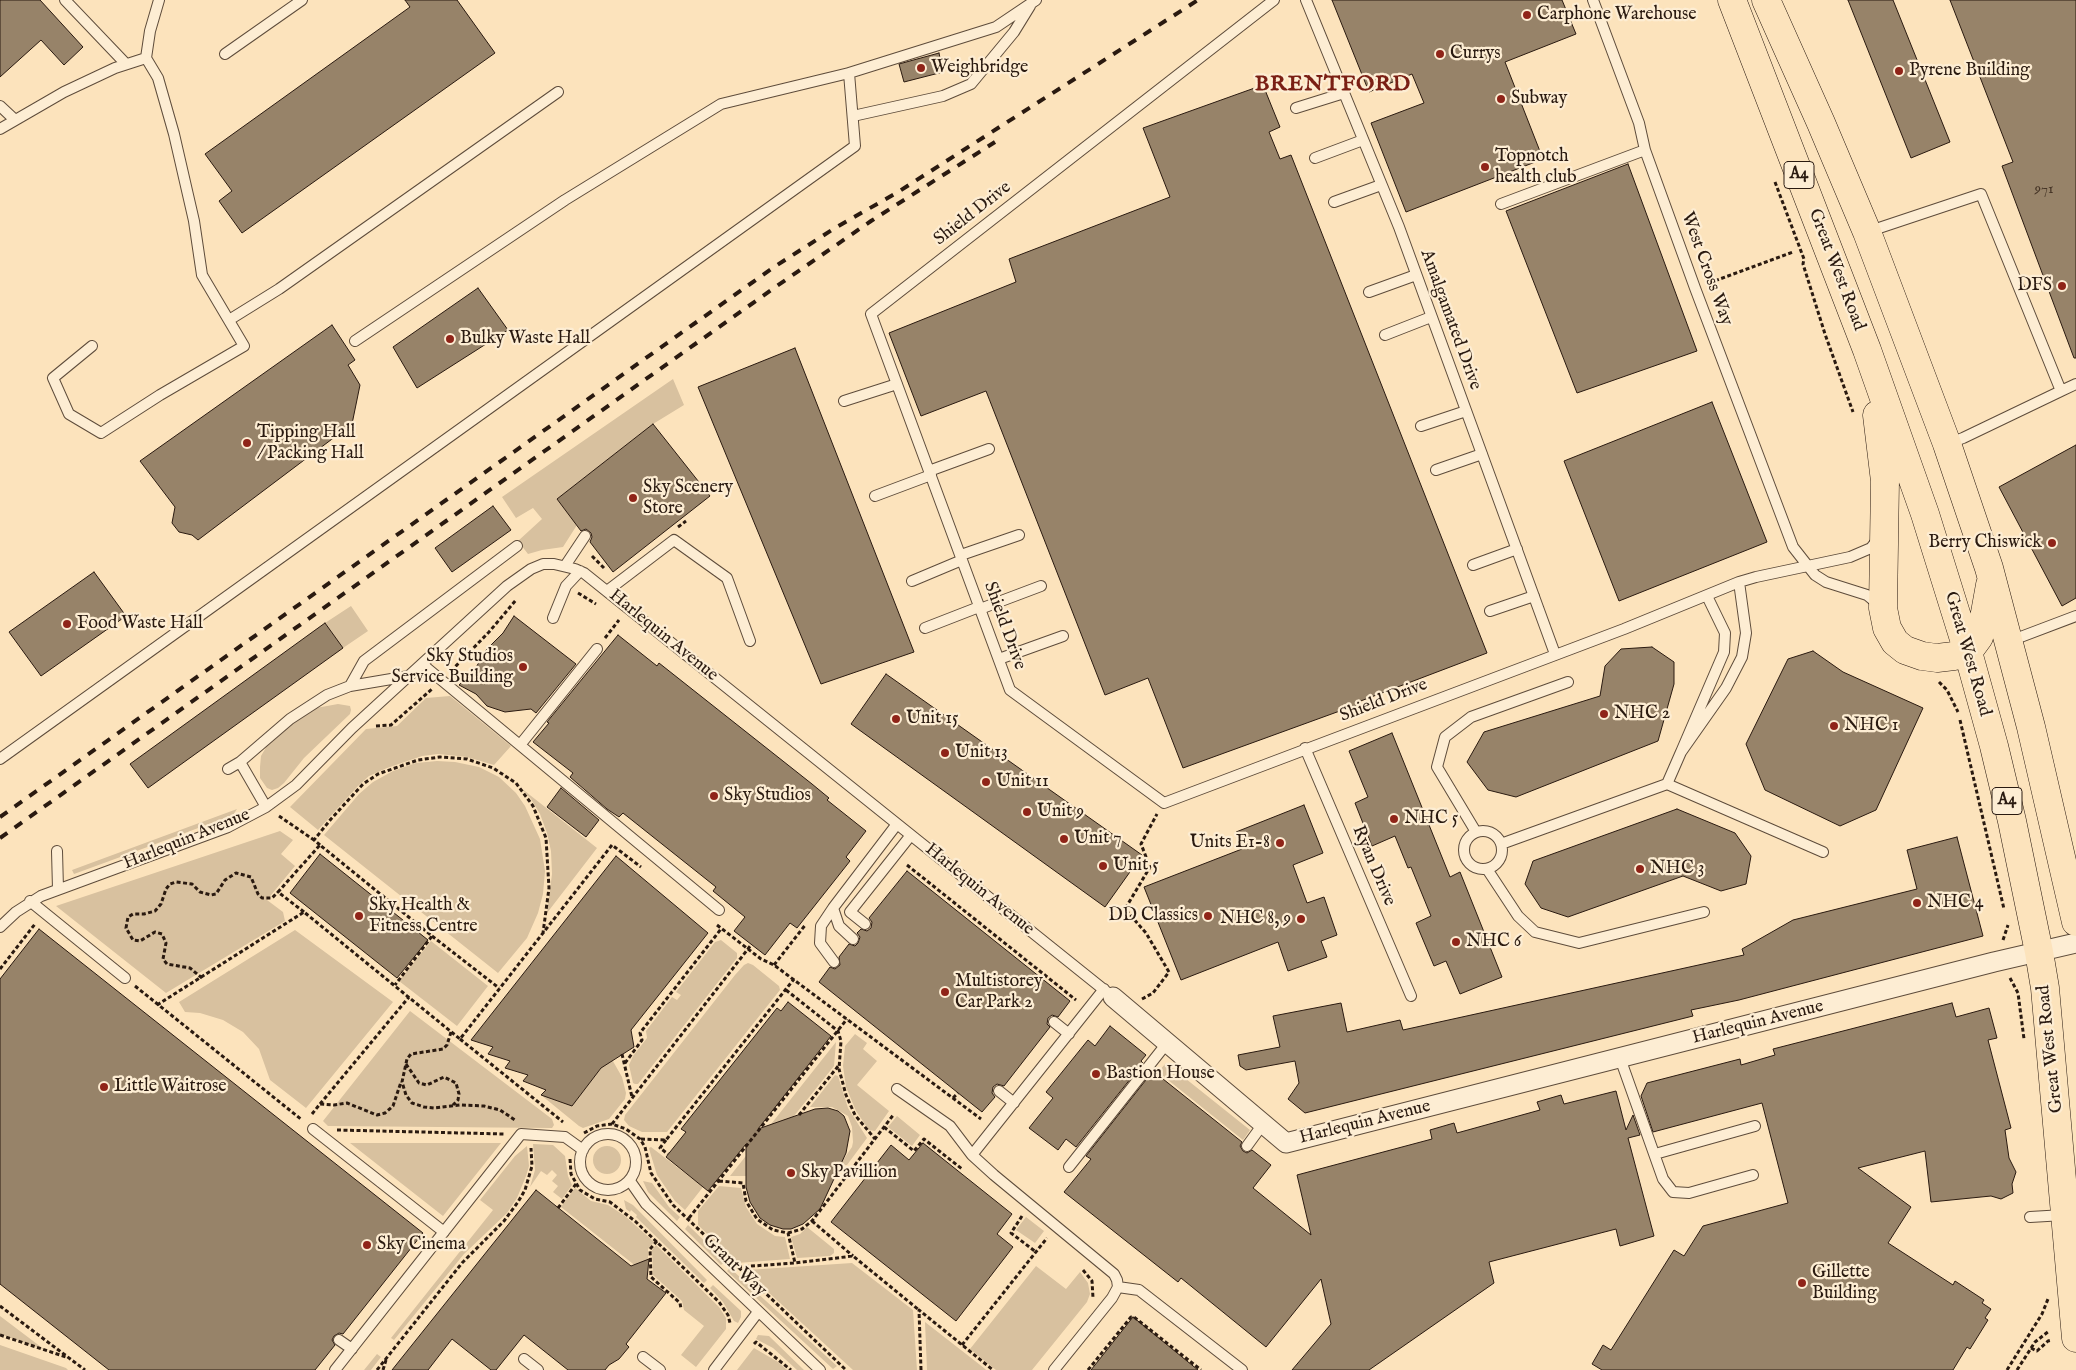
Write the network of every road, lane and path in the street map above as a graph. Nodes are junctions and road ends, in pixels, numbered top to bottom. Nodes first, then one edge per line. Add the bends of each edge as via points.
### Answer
1 (65, 0) edge
2 (159, 0) edge
3 (302, 0) edge
4 (1274, 0) edge
5 (1306, 0) edge
6 (1593, 0) edge
7 (1732, 0) edge
8 (1766, 0) edge
9 (1034, 1) edge
10 (225, 54) dead end
11 (146, 58) junction
12 (126, 64) junction
13 (849, 73) junction
14 (558, 92) dead end
15 (1344, 92) junction
16 (0, 106) edge
17 (1296, 108) dead end
18 (853, 116) junction
19 (15, 120) junction
20 (0, 129) edge
21 (1363, 140) junction
22 (1645, 150) junction
23 (1315, 158) dead end
24 (1382, 185) junction
25 (1334, 202) dead end
26 (1501, 204) dead end
27 (1867, 232) junction
28 (1793, 252) dead end
29 (1804, 259) dead end
30 (1416, 274) junction
31 (1722, 278) dead end
32 (1369, 292) dead end
33 (1432, 317) junction
34 (228, 320) junction
35 (1385, 334) dead end
36 (355, 341) dead end
37 (92, 346) dead end
38 (1867, 350) junction
39 (897, 384) junction
40 (2076, 384) edge
41 (2061, 391) junction
42 (844, 401) dead end
43 (1466, 411) junction
44 (1855, 419) dead end
45 (1421, 426) dead end
46 (1946, 444) junction
47 (988, 450) dead end
48 (1482, 454) junction
49 (1436, 470) dead end
50 (930, 473) junction
51 (875, 496) dead end
52 (1885, 529) junction
53 (1019, 535) dead end
54 (585, 536) dead end
55 (517, 546) dead end
56 (1517, 549) junction
57 (961, 558) junction
58 (564, 566) junction
59 (1473, 566) dead end
60 (1808, 566) junction
61 (1989, 568) junction
62 (580, 571) junction
63 (912, 581) dead end
64 (1739, 582) junction
65 (1041, 586) dead end
66 (607, 591) junction
67 (1534, 596) junction
68 (1707, 596) junction
69 (980, 608) junction
70 (1883, 608) junction
71 (1490, 611) dead end
72 (2076, 616) edge
73 (553, 618) dead end
74 (627, 626) dead end
75 (925, 628) dead end
76 (612, 629) dead end
77 (1062, 636) dead end
78 (750, 641) dead end
79 (2009, 641) junction
80 (597, 649) dead end
81 (1968, 652) junction
82 (1555, 654) junction
83 (998, 659) junction
84 (422, 664) junction
85 (409, 676) junction
86 (1934, 680) dead end
87 (1568, 682) dead end
88 (350, 686) junction
89 (520, 745) junction
90 (1305, 748) junction
91 (1681, 752) junction
92 (0, 759) edge
93 (240, 762) junction
94 (228, 770) dead end
95 (1667, 784) junction
96 (1164, 803) junction
97 (266, 807) junction
98 (276, 814) dead end
99 (897, 824) junction
100 (1476, 832) junction
101 (911, 835) junction
102 (314, 840) junction
103 (1500, 844) junction
104 (320, 845) junction
105 (57, 851) dead end
106 (1823, 852) dead end
107 (643, 869) dead end
108 (1487, 869) junction
109 (902, 871) dead end
110 (58, 889) junction
111 (278, 892) junction
112 (30, 901) junction
113 (833, 908) junction
114 (719, 910) dead end
115 (304, 912) junction
116 (1704, 912) dead end
117 (809, 920) dead end
118 (2076, 922) edge
119 (714, 923) dead end
120 (865, 924) dead end
121 (0, 927) edge
122 (721, 929) junction
123 (542, 933) junction
124 (432, 936) junction
125 (853, 939) dead end
126 (2076, 943) edge
127 (751, 945) dead end
128 (2003, 948) dead end
129 (748, 949) junction
130 (2040, 952) junction
131 (834, 962) dead end
132 (774, 964) junction
133 (1169, 972) dead end
134 (2008, 972) dead end
135 (125, 978) joint
136 (202, 978) junction
137 (794, 980) junction
138 (394, 985) junction
139 (499, 988) junction
140 (786, 990) junction
141 (1108, 993) junction
142 (2018, 993) dead end
143 (1411, 996) dead end
144 (409, 998) junction
145 (1074, 1003) dead end
146 (157, 1005) junction
147 (847, 1019) junction
148 (1054, 1022) dead end
149 (838, 1031) junction
150 (451, 1032) junction
151 (1069, 1034) junction
152 (460, 1039) junction
153 (1167, 1043) junction
154 (622, 1054) dead end
155 (1620, 1058) junction
156 (406, 1063) junction
157 (625, 1063) junction
158 (840, 1065) junction
159 (402, 1080) junction
160 (898, 1089) dead end
161 (999, 1092) dead end
162 (958, 1093) dead end
163 (632, 1098) junction
164 (953, 1098) junction
165 (1014, 1103) junction
166 (320, 1104) junction
167 (452, 1106) junction
168 (894, 1114) dead end
169 (986, 1114) dead end
170 (799, 1115) dead end
171 (612, 1124) junction
172 (1263, 1124) junction
173 (309, 1126) junction
174 (1755, 1126) dead end
175 (884, 1127) junction
176 (526, 1134) junction
177 (640, 1139) junction
178 (875, 1139) junction
179 (570, 1140) junction
180 (666, 1140) junction
181 (1247, 1146) dead end
182 (583, 1150) junction
183 (668, 1154) dead end
184 (972, 1154) junction
185 (1655, 1154) junction
186 (1069, 1167) dead end
187 (970, 1175) dead end
188 (1753, 1175) dead end
189 (630, 1181) junction
190 (719, 1181) junction
191 (576, 1184) junction
192 (558, 1208) dead end
193 (1015, 1210) dead end
194 (2066, 1215) junction
195 (2030, 1217) dead end
196 (689, 1218) junction
197 (812, 1222) junction
198 (444, 1232) junction
199 (788, 1233) junction
200 (1048, 1238) dead end
201 (657, 1240) junction
202 (1036, 1252) junction
203 (853, 1256) junction
204 (795, 1263) junction
205 (737, 1267) junction
206 (1081, 1268) dead end
207 (1118, 1287) junction
208 (2049, 1297) dead end
209 (1091, 1302) dead end
210 (0, 1306) edge
211 (681, 1309) dead end
212 (919, 1310) junction
213 (758, 1312) junction
214 (730, 1326) dead end
215 (2049, 1331) dead end
216 (0, 1335) edge
217 (2076, 1338) edge
218 (339, 1340) dead end
219 (2048, 1341) dead end
220 (962, 1345) junction
221 (750, 1347) dead end
222 (2031, 1348) junction
223 (352, 1349) junction
224 (387, 1357) junction
225 (643, 1357) dead end
226 (69, 1358) junction
227 (524, 1359) dead end
228 (85, 1370) edge
229 (335, 1370) edge
230 (376, 1370) edge
231 (383, 1370) edge
232 (538, 1370) edge
233 (660, 1370) edge
234 (714, 1370) edge
235 (791, 1370) edge
236 (820, 1370) edge
237 (846, 1370) edge
238 (921, 1370) edge
239 (993, 1370) edge
240 (1054, 1370) edge
241 (1088, 1370) edge
242 (1201, 1370) edge
243 (1242, 1370) edge
244 (2007, 1370) edge
245 (2017, 1370) edge

1 - 12 lane
2 - 11 lane
3 - 10 lane
4 - 39 lane, Shield Drive via 871,314
5 - 15 lane, Amalgamated Drive
6 - 22 lane, West Cross Way via 1639,123
7 - 38 highway, Great West Road / A4
8 - 27 highway, A4
9 - 13 lane via 996,27
9 - 18 lane via 1014,32 971,84 942,96
11 - 12 lane
11 - 34 lane via 158,78 174,134 194,220 202,275
12 - 19 lane via 64,92
13 - 18 lane
13 - 36 lane via 721,104 565,200
14 - 34 lane via 279,289
15 - 17 lane
15 - 21 lane, Amalgamated Drive
16 - 19 lane
18 - 92 lane via 855,146
19 - 20 lane
21 - 23 lane
21 - 24 lane, Amalgamated Drive
22 - 26 lane
22 - 60 lane, West Cross Way via 1792,547
24 - 25 lane
24 - 30 lane, Amalgamated Drive
27 - 41 lane via 1981,194
27 - 46 highway, A4
28 - 31 path
29 - 44 path, Great West Road via 1825,334
30 - 32 lane
30 - 33 lane, Amalgamated Drive
33 - 35 lane
33 - 43 lane, Amalgamated Drive
34 - 37 lane via 244,346 160,394 101,433 69,414 54,378
38 - 52 highway via 1882,442
38 - 81 highway, Great West Road / A4 via 1925,514
39 - 42 lane
39 - 50 lane, Shield Drive
40 - 41 lane
41 - 46 lane
43 - 45 lane
43 - 48 lane, Amalgamated Drive
46 - 61 highway, A4
47 - 50 lane
48 - 49 lane
48 - 56 lane, Amalgamated Drive
50 - 51 lane
50 - 57 lane, Shield Drive
52 - 60 lane, Shield Drive via 1871,548 1850,557
52 - 70 highway
53 - 57 lane
54 - 58 lane
55 - 88 lane via 364,661
56 - 59 lane
56 - 67 lane, Amalgamated Drive
57 - 63 lane
57 - 69 lane, Shield Drive
58 - 62 lane, Harlequin Avenue
58 - 84 lane, Harlequin Avenue via 543,564 520,576
60 - 64 lane, Shield Drive
60 - 70 lane, West Cross Way via 1826,582 1867,595
61 - 79 highway, A4
61 - 81 highway via 1989,592 1983,624 1979,637
62 - 66 lane, Harlequin Avenue
62 - 73 lane via 566,586
64 - 68 lane, Shield Drive
64 - 91 lane via 1746,633 1742,657 1726,688
65 - 69 lane
66 - 78 lane via 674,540 727,578
66 - 99 lane, Harlequin Avenue
67 - 71 lane
67 - 82 lane, Amalgamated Drive
68 - 82 lane, Shield Drive
68 - 91 lane via 1725,633 1724,652
69 - 75 lane
69 - 83 lane, Shield Drive
70 - 81 highway via 1887,628 1895,642 1906,650 1937,658
72 - 79 lane
74 - 76 path via 619,620
77 - 83 lane
79 - 118 highway, A4
80 - 89 lane
81 - 130 highway, Great West Road / A4 via 2007,802
82 - 90 lane, Shield Drive
83 - 96 lane, Shield Drive via 1010,690
84 - 85 lane, Harlequin Avenue
84 - 89 lane
85 - 88 lane
85 - 97 lane, Harlequin Avenue via 296,785
86 - 128 path, Great West Road via 1947,690 1958,713 2008,927
87 - 100 lane via 1471,718 1445,738 1437,767
88 - 93 lane via 306,707
89 - 114 lane
90 - 96 lane, Shield Drive
90 - 143 lane, Ryan Drive
91 - 95 lane
93 - 94 lane
93 - 97 lane
95 - 103 lane
95 - 106 lane
96 - 133 path via 1140,844 1150,867 1125,909 1146,933
97 - 110 lane, Harlequin Avenue via 228,827
98 - 102 path
99 - 101 lane, Harlequin Avenue
99 - 113 lane
100 - 103 lane via 1488,832 1498,838
100 - 108 lane via 1466,840 1465,858 1474,867
101 - 120 lane via 850,912
101 - 141 lane, Harlequin Avenue
102 - 104 path
102 - 123 path via 363,784 378,774 418,760 440,757 467,759 493,768 516,783 533,806 546,838 549,888
103 - 108 lane via 1501,857
104 - 111 path
104 - 124 path
105 - 110 lane
107 - 123 path via 612,845
108 - 116 lane via 1518,916 1535,932 1579,943
109 - 145 path via 908,865 1077,999
110 - 112 lane, Harlequin Avenue
111 - 115 path
111 - 136 path via 271,898 262,898 253,879 242,874 225,880 216,894 211,895 200,892 192,884 176,882 166,889 155,910 128,917 126,928 133,940 140,941 155,932 162,934 166,943 163,959 167,964 190,968
112 - 121 lane, Harlequin Avenue
112 - 135 lane
113 - 125 lane via 839,926
113 - 131 lane via 821,926 820,943
115 - 136 path
115 - 138 path
117 - 132 path
119 - 122 path
122 - 129 path
122 - 157 path via 640,1032 642,1040
123 - 139 path
124 - 138 path
124 - 139 path
126 - 130 street, Harlequin Avenue
127 - 129 path
129 - 132 path
129 - 163 path
130 - 155 street, Harlequin Avenue
130 - 194 highway, Great West Road / A4
132 - 137 path
134 - 142 path, Great West Road
135 - 146 path
136 - 146 path
137 - 140 path
137 - 147 path
138 - 144 path
139 - 152 path
140 - 149 path
140 - 180 path
141 - 151 lane
141 - 153 street, Harlequin Avenue
144 - 150 path
144 - 166 path
146 - 173 path
147 - 149 path
147 - 164 path
148 - 151 lane
149 - 158 path
149 - 190 path
150 - 152 path
150 - 156 path via 443,1050 411,1054
151 - 165 lane
152 - 179 path via 565,1124
153 - 172 street, Harlequin Avenue
153 - 186 lane
154 - 157 path
155 - 172 street, Harlequin Avenue via 1286,1143
155 - 185 lane
156 - 159 path
156 - 167 path via 419,1083 427,1085 444,1077 456,1083 458,1100
157 - 163 path
158 - 170 path
158 - 178 path via 842,1084 850,1106
159 - 166 path via 386,1113 377,1115 347,1103
159 - 167 path via 412,1103 434,1108
160 - 184 lane via 950,1126
161 - 165 lane
162 - 164 path
163 - 171 path
164 - 169 path via 981,1120
165 - 184 lane
166 - 173 path
167 - 176 path via 472,1105 500,1110 510,1115
168 - 175 path
171 - 177 path
171 - 179 path via 588,1130
172 - 181 lane
173 - 176 path
173 - 198 lane
174 - 185 lane
175 - 178 path
175 - 187 path via 914,1150 924,1139
176 - 179 lane
176 - 198 lane
176 - 224 path via 532,1166 518,1202 504,1221 462,1263
177 - 180 path
177 - 196 path via 654,1180 673,1205
178 - 197 path
179 - 182 lane
179 - 191 path via 569,1164
180 - 183 path via 660,1148
182 - 189 lane via 582,1171 594,1186 612,1190
182 - 189 lane via 602,1134 620,1136 633,1148 636,1164
184 - 207 lane via 1001,1182 1114,1274
185 - 188 lane via 1663,1180 1673,1192 1689,1192
189 - 213 lane, Grant Way via 646,1204
190 - 196 path
190 - 199 path via 743,1183 746,1201 757,1219 773,1230
191 - 192 path
191 - 201 path via 595,1199 610,1202
193 - 202 path via 1023,1216 1011,1233
194 - 195 lane
194 - 217 highway, Great West Road / A4
196 - 205 path
197 - 199 path
197 - 203 path
198 - 223 lane
199 - 204 path
200 - 202 path
201 - 211 path via 650,1249 652,1277 680,1303
201 - 214 path via 719,1302 728,1315
202 - 220 path
203 - 204 path
203 - 212 path
204 - 205 path
205 - 237 path
206 - 209 path via 1093,1286
207 - 240 lane
207 - 243 lane via 1139,1290
208 - 244 path
210 - 226 path
212 - 220 path
212 - 238 path
213 - 234 lane
213 - 236 lane, Grant Way
215 - 222 path
216 - 226 path
218 - 223 lane
219 - 222 path via 2036,1351
220 - 239 path
221 - 235 path via 756,1342
222 - 245 path
223 - 229 lane
224 - 230 path
224 - 231 path
225 - 233 lane
226 - 228 path
227 - 232 lane
241 - 242 path via 1134,1317

